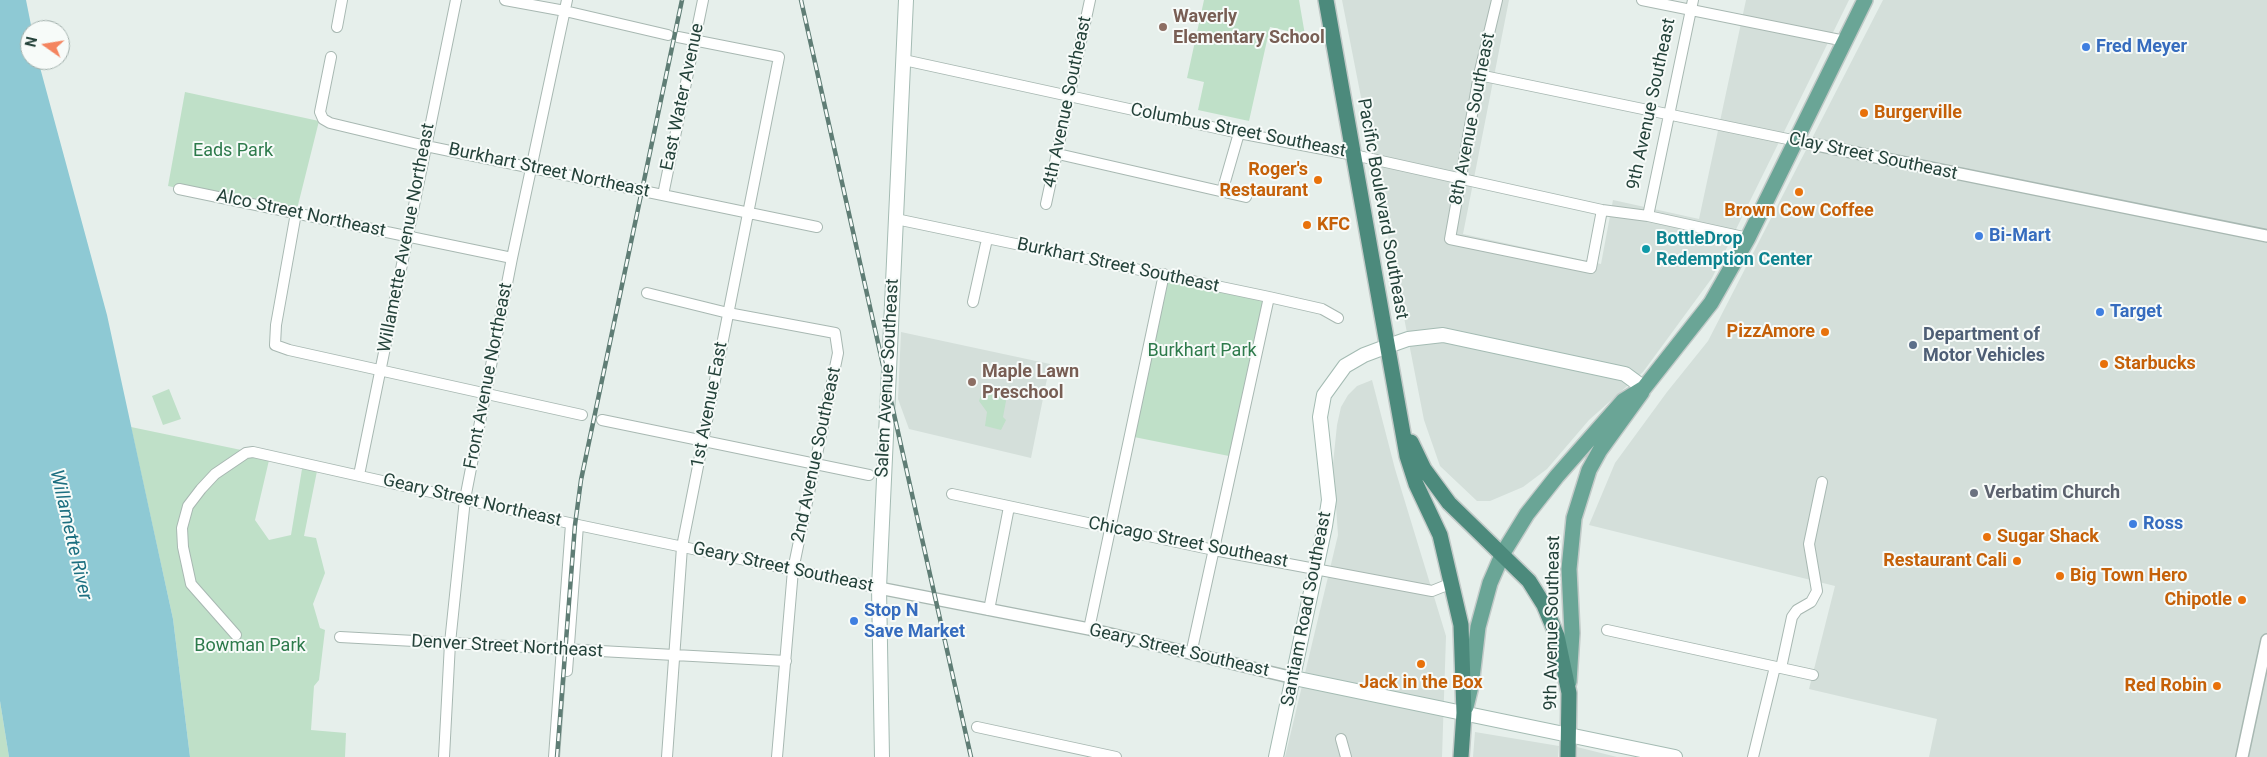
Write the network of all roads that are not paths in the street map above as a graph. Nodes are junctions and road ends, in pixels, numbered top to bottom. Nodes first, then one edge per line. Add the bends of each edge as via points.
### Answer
1 (342, 0) edge
2 (456, 0) edge
3 (505, 0) edge
4 (568, 0) edge
5 (703, 0) edge
6 (906, 0) edge
7 (1090, 0) edge
8 (1326, 0) edge
9 (1497, 0) edge
10 (1642, 0) edge
11 (1865, 0) edge
12 (1692, 5) edge
13 (565, 11) junction
14 (337, 27) dead end
15 (695, 40) junction
16 (1845, 41) junction
17 (331, 57) dead end
18 (904, 60) junction
19 (1479, 74) junction
20 (1069, 97) junction
21 (1670, 114) junction
22 (1239, 133) junction
23 (1797, 141) junction
24 (426, 146) junction
25 (1058, 154) junction
26 (1354, 155) junction
27 (531, 167) junction
28 (1462, 178) junction
29 (179, 189) dead end
30 (1222, 192) junction
31 (662, 195) junction
32 (1246, 197) dead end
33 (1046, 204) dead end
34 (1602, 210) junction
35 (296, 213) junction
36 (748, 213) junction
37 (1648, 216) junction
38 (896, 219) junction
39 (817, 227) dead end
40 (407, 236) junction
41 (2267, 236) edge
42 (1748, 238) junction
43 (988, 239) junction
44 (512, 258) junction
45 (1164, 274) junction
46 (647, 293) dead end
47 (1269, 297) junction
48 (974, 302) dead end
49 (728, 312) junction
50 (1338, 318) dead end
51 (1388, 346) junction
52 (380, 369) junction
53 (1644, 388) junction
54 (486, 393) junction
55 (582, 415) dead end
56 (602, 420) dead end
57 (1402, 425) junction
58 (703, 442) junction
59 (814, 466) junction
60 (359, 475) junction
61 (869, 476) dead end
62 (1822, 482) dead end
63 (952, 494) dead end
64 (464, 499) junction
65 (1010, 507) junction
66 (574, 525) junction
67 (1110, 528) junction
68 (682, 547) junction
69 (1214, 550) junction
70 (1503, 553) junction
71 (1317, 568) junction
72 (793, 570) junction
73 (1452, 584) junction
74 (879, 588) junction
75 (989, 610) junction
76 (1089, 629) junction
77 (1607, 630) dead end
78 (236, 635) dead end
79 (340, 637) dead end
80 (2267, 640) edge
81 (450, 643) junction
82 (565, 650) junction
83 (1191, 654) junction
84 (674, 656) junction
85 (786, 661) junction
86 (1778, 668) junction
87 (1813, 675) dead end
88 (1294, 678) junction
89 (1568, 693) junction
90 (1464, 713) junction
91 (978, 728) dead end
92 (1570, 734) junction
93 (1341, 739) dead end
94 (444, 757) edge
95 (554, 757) edge
96 (560, 757) edge
97 (667, 757) edge
98 (777, 757) edge
99 (882, 757) edge
100 (1116, 757) edge
101 (1276, 757) edge
102 (1346, 757) edge
103 (1462, 757) edge
104 (1568, 757) edge
105 (1675, 757) edge
106 (1753, 757) edge
107 (2242, 757) edge

1 - 14 street
2 - 24 street, Willamette Avenue Northeast
3 - 13 street
4 - 13 street, Front Avenue Northeast
5 - 15 street, East Water Avenue
6 - 18 main road, Salem Avenue Southeast
7 - 20 street, 4th Avenue Southeast
8 - 26 highway, Pacific Boulevard Southeast
9 - 19 street, 8th Avenue Southeast
10 - 12 street
11 - 16 main road, 9th Avenue Southeast
12 - 16 street
12 - 21 street, 9th Avenue Southeast
13 - 15 street
13 - 27 street, Front Avenue Northeast
15 - 31 street, East Water Avenue
15 - 36 street, 1st Avenue East via 779,57
16 - 23 main road, 9th Avenue Southeast
17 - 24 street, Burkhart Street Northeast via 320,112 323,120
18 - 20 street, Columbus Street Southeast
18 - 38 main road, Salem Avenue Southeast
19 - 21 street, Clay Street Southeast
19 - 28 street, 8th Avenue Southeast
20 - 22 street, Columbus Street Southeast
20 - 25 street, 4th Avenue Southeast
21 - 23 street, Clay Street Southeast
21 - 37 street, 9th Avenue Southeast
22 - 26 street, Columbus Street Southeast
22 - 30 street
23 - 41 street, Clay Street Southeast
23 - 42 main road, 9th Avenue Southeast
24 - 27 street, Burkhart Street Northeast
24 - 40 street, Willamette Avenue Northeast
25 - 30 street
25 - 33 street, 4th Avenue Southeast
26 - 28 street, Columbus Street Southeast
26 - 51 highway, Pacific Boulevard Southeast
27 - 31 street, Burkhart Street Northeast
27 - 44 street, Front Avenue Northeast
28 - 34 street, Columbus Street Southeast
28 - 34 street, 8th Avenue Southeast via 1450,239 1590,268
29 - 35 street, Alco Street Northeast
30 - 32 street
31 - 36 street, Burkhart Street Northeast
34 - 37 street, Columbus Street Southeast
35 - 40 street, Alco Street Northeast
35 - 52 street via 275,345
36 - 39 street
36 - 49 street, 1st Avenue East
37 - 42 street, Columbus Street Southeast
38 - 43 street, Burkhart Street Southeast
38 - 74 main road, Salem Avenue Southeast
40 - 44 street, Alco Street Northeast
40 - 52 street, Willamette Avenue Northeast
42 - 53 main road, 9th Avenue Southeast via 1711,303
43 - 45 street, Burkhart Street Southeast
43 - 48 street
44 - 54 street, Front Avenue Northeast
45 - 47 street, Burkhart Street Southeast
45 - 67 street
46 - 49 street
47 - 50 street, Burkhart Street Southeast via 1322,309
47 - 69 street
49 - 58 street, 1st Avenue East
49 - 59 street, 2nd Avenue Southeast via 835,333 838,353
51 - 53 main road via 1408,339 1443,335 1625,374
51 - 57 highway, Pacific Boulevard Southeast
51 - 71 main road, Santiam Road Southeast via 1345,366 1324,395 1320,417 1329,500
52 - 54 street
52 - 60 street, Willamette Avenue Northeast
53 - 70 main road via 1623,402 1557,476
53 - 89 main road, 9th Avenue Southeast via 1600,450 1574,518 1569,569 1572,633
54 - 55 street
54 - 64 street, Front Avenue Northeast
56 - 58 street
57 - 70 highway, Pacific Boulevard Southeast via 1424,469 1449,502
57 - 73 highway, Pacific Boulevard Southeast via 1413,475 1440,535
58 - 59 street
58 - 68 street, 1st Avenue East
59 - 61 street
59 - 72 street, 2nd Avenue Southeast
60 - 64 street, Geary Street Northeast
60 - 78 street, Geary Street Northeast via 246,453 215,474 188,506 182,528 191,584
62 - 86 street via 1808,544 1817,591 1811,602 1792,617
63 - 65 street, Chicago Street Southeast
64 - 66 street, Geary Street Northeast
64 - 81 street, Front Avenue Northeast
65 - 67 street, Chicago Street Southeast
65 - 75 street
66 - 68 street, Geary Street Northeast
66 - 82 street
67 - 69 street, Chicago Street Southeast
67 - 76 street
68 - 72 street, Geary Street Southeast
68 - 84 street, 1st Avenue East
69 - 71 street, Chicago Street Southeast
69 - 83 street
70 - 89 highway, Pacific Boulevard Southeast via 1529,581 1544,605 1557,636
70 - 90 main road via 1490,583 1478,628 1471,686
71 - 73 street, Chicago Street Southeast via 1432,591
71 - 88 main road, Santiam Road Southeast
72 - 74 street, Geary Street Southeast
72 - 85 street, 2nd Avenue Southeast
73 - 90 highway, Pacific Boulevard Southeast via 1461,625
74 - 75 street, Geary Street Southeast
74 - 99 main road, Salem Avenue Southeast
75 - 76 street, Geary Street Southeast
76 - 83 street, Geary Street Southeast
77 - 86 street
79 - 81 street, Denver Street Northeast
80 - 107 street
81 - 82 street, Denver Street Northeast
81 - 94 street, Front Avenue Northeast
82 - 84 street, Denver Street Northeast
82 - 95 street
82 - 96 street
83 - 88 street, Geary Street Southeast
84 - 85 street, Denver Street Northeast
84 - 97 street, 1st Avenue East
85 - 98 street, 2nd Avenue Southeast
86 - 87 street
86 - 106 street
88 - 90 main road, Geary Street Southeast
88 - 101 main road, Santiam Road Southeast
89 - 92 highway, 9th Avenue Southeast
90 - 92 main road, Geary Street Southeast
90 - 103 highway, Pacific Boulevard Southeast
91 - 100 street
92 - 104 highway, 9th Avenue Southeast
92 - 105 main road, Geary Street Southeast
93 - 102 street

